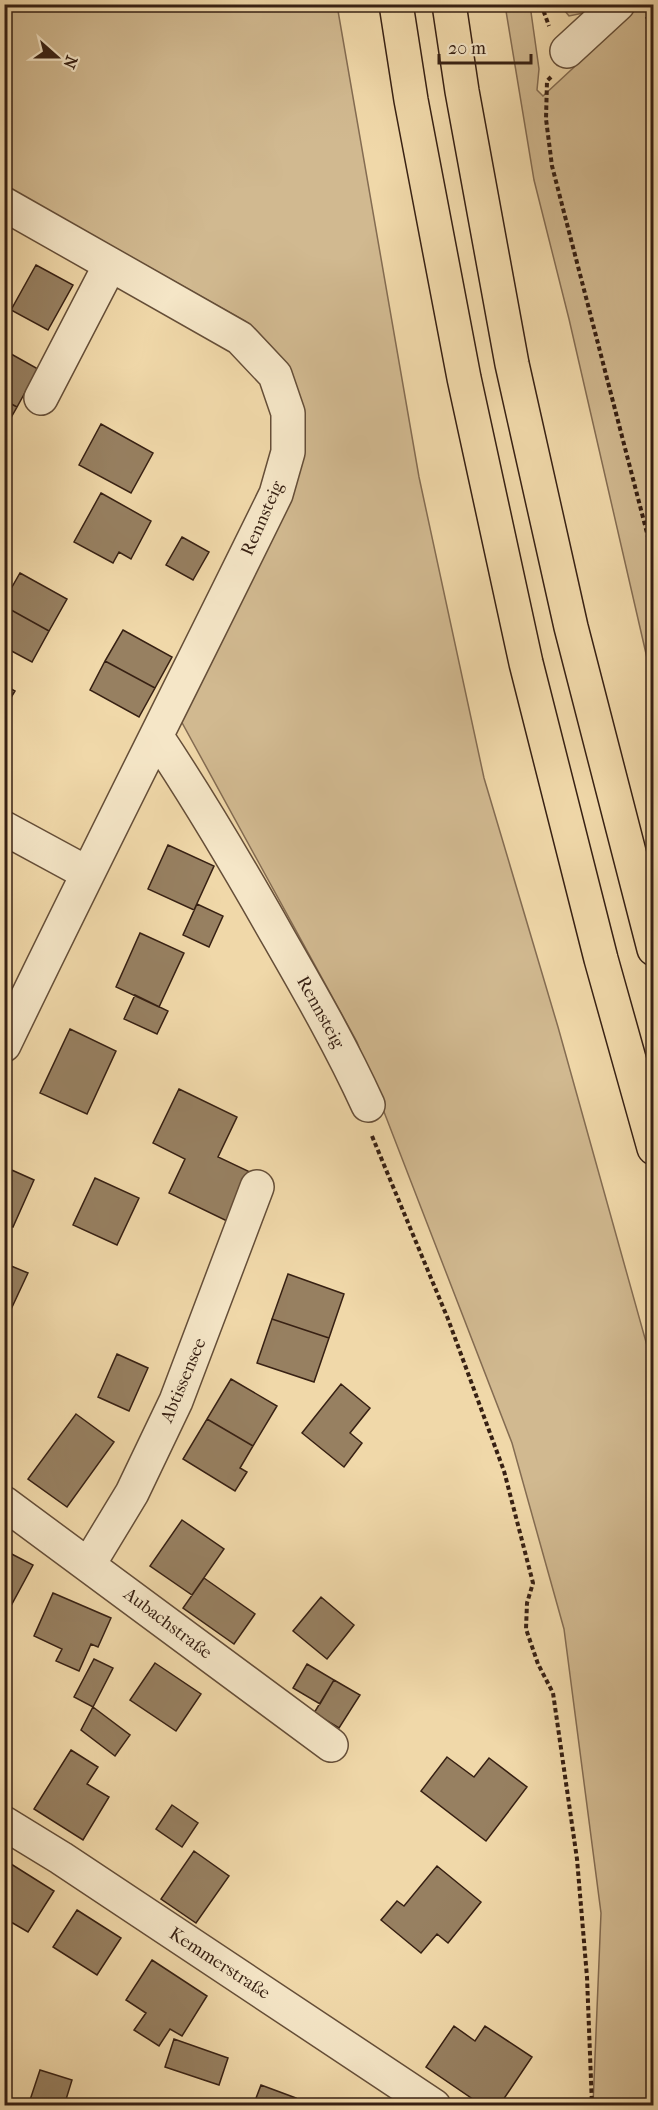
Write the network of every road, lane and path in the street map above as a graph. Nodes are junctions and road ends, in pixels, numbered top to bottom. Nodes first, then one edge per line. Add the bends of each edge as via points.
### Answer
1 (396, 4) edge
2 (449, 4) edge
3 (618, 4) edge
4 (567, 51) joint
5 (4, 204) edge
6 (110, 265) junction
7 (41, 398) dead end
8 (654, 560) edge
9 (157, 737) junction
10 (4, 828) edge
11 (87, 873) junction
12 (654, 949) edge
13 (4, 1045) edge
14 (368, 1105) joint
15 (654, 1148) edge
16 (257, 1187) dead end
17 (4, 1503) edge
18 (89, 1564) junction
19 (331, 1745) dead end
20 (4, 1824) edge
21 (434, 2106) edge
22 (592, 2106) edge

1 - 15 highway via 462,366 526,663
2 - 12 highway via 512,364 571,627
3 - 4 street
4 - 8 path via 548,81 546,119 552,166
5 - 6 street, Rennsteig
6 - 7 street
6 - 9 street, Rennsteig via 240,338 275,375 288,413 288,452 276,494
9 - 11 street, Rennsteig
9 - 14 street, Rennsteig via 268,918 344,1052
10 - 11 street
11 - 13 street, Rennsteig
14 - 22 path via 361,1112 448,1319 504,1471 533,1583 526,1629 553,1693 577,1859
16 - 18 street, Abtissensee via 176,1401 132,1493
17 - 18 street, Aubachstraße
18 - 19 street, Aubachstraße
20 - 21 street, Kemmerstraße via 62,1858

